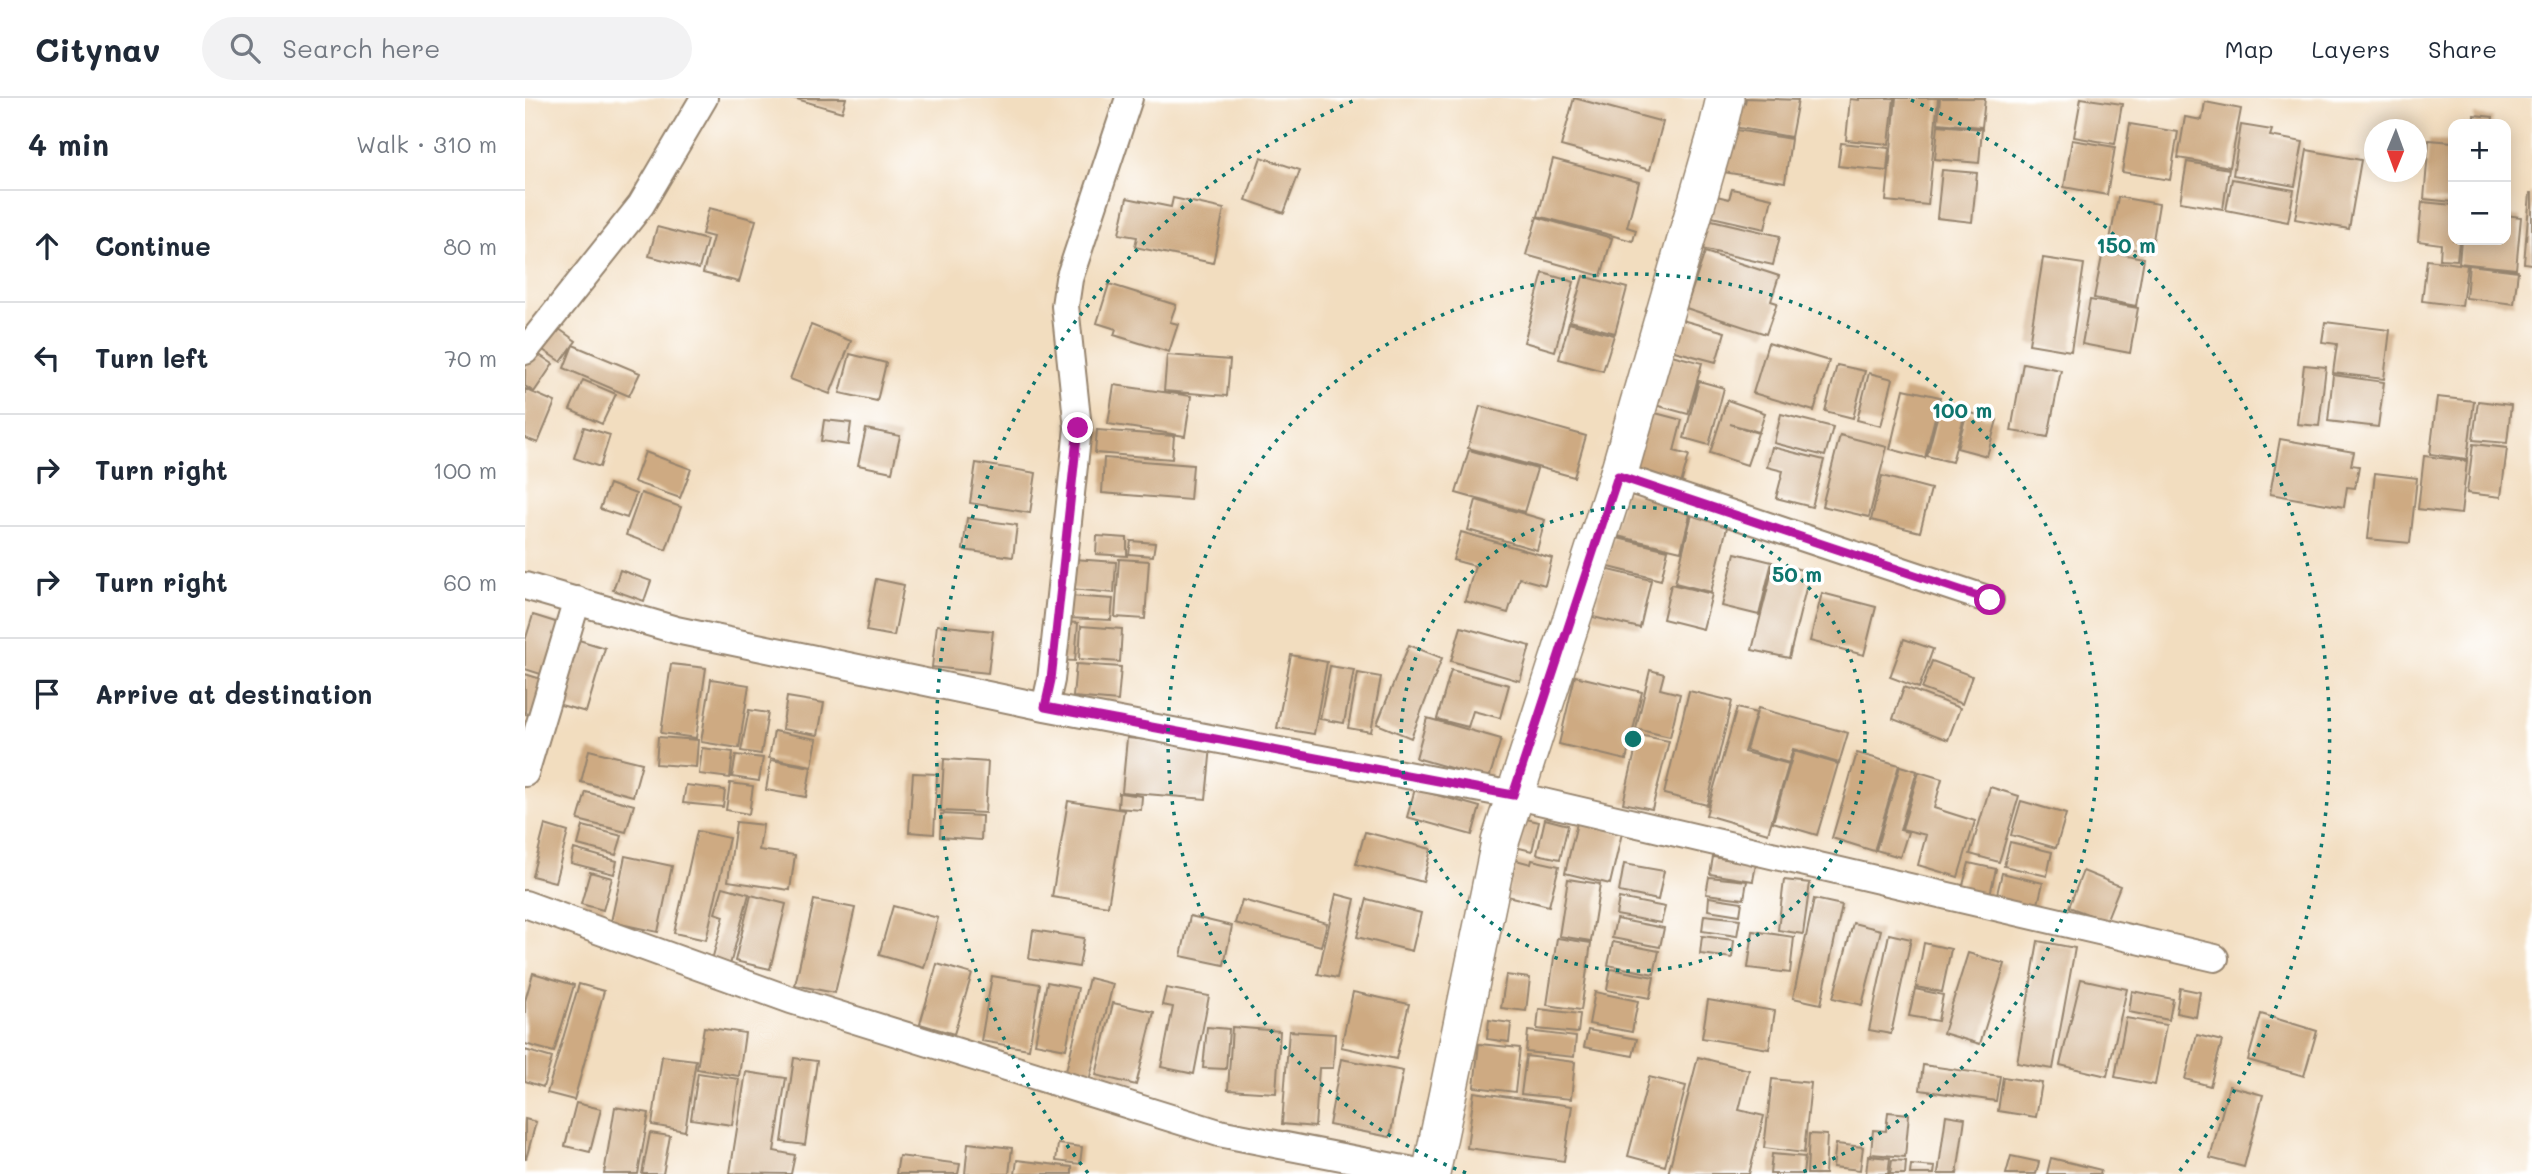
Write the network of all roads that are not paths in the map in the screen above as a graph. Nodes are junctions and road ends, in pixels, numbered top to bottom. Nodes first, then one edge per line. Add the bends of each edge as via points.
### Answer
1 (704, 98) edge
2 (1129, 98) edge
3 (1725, 98) edge
4 (525, 351) edge
5 (1618, 476) junction
6 (525, 586) edge
7 (577, 600) junction
8 (1990, 600) dead end
9 (1045, 707) junction
10 (525, 773) edge
11 (1513, 795) junction
12 (525, 904) edge
13 (2215, 958) dead end
14 (1430, 1174) edge

1 - 4 street via 641,205
2 - 9 street via 1069,279 1065,306 1078,428
3 - 5 street
5 - 8 street
5 - 11 street
6 - 7 street
7 - 9 street via 675,630
7 - 10 street
9 - 11 street
11 - 13 street
11 - 14 street
12 - 14 street via 791,1000 1219,1133

